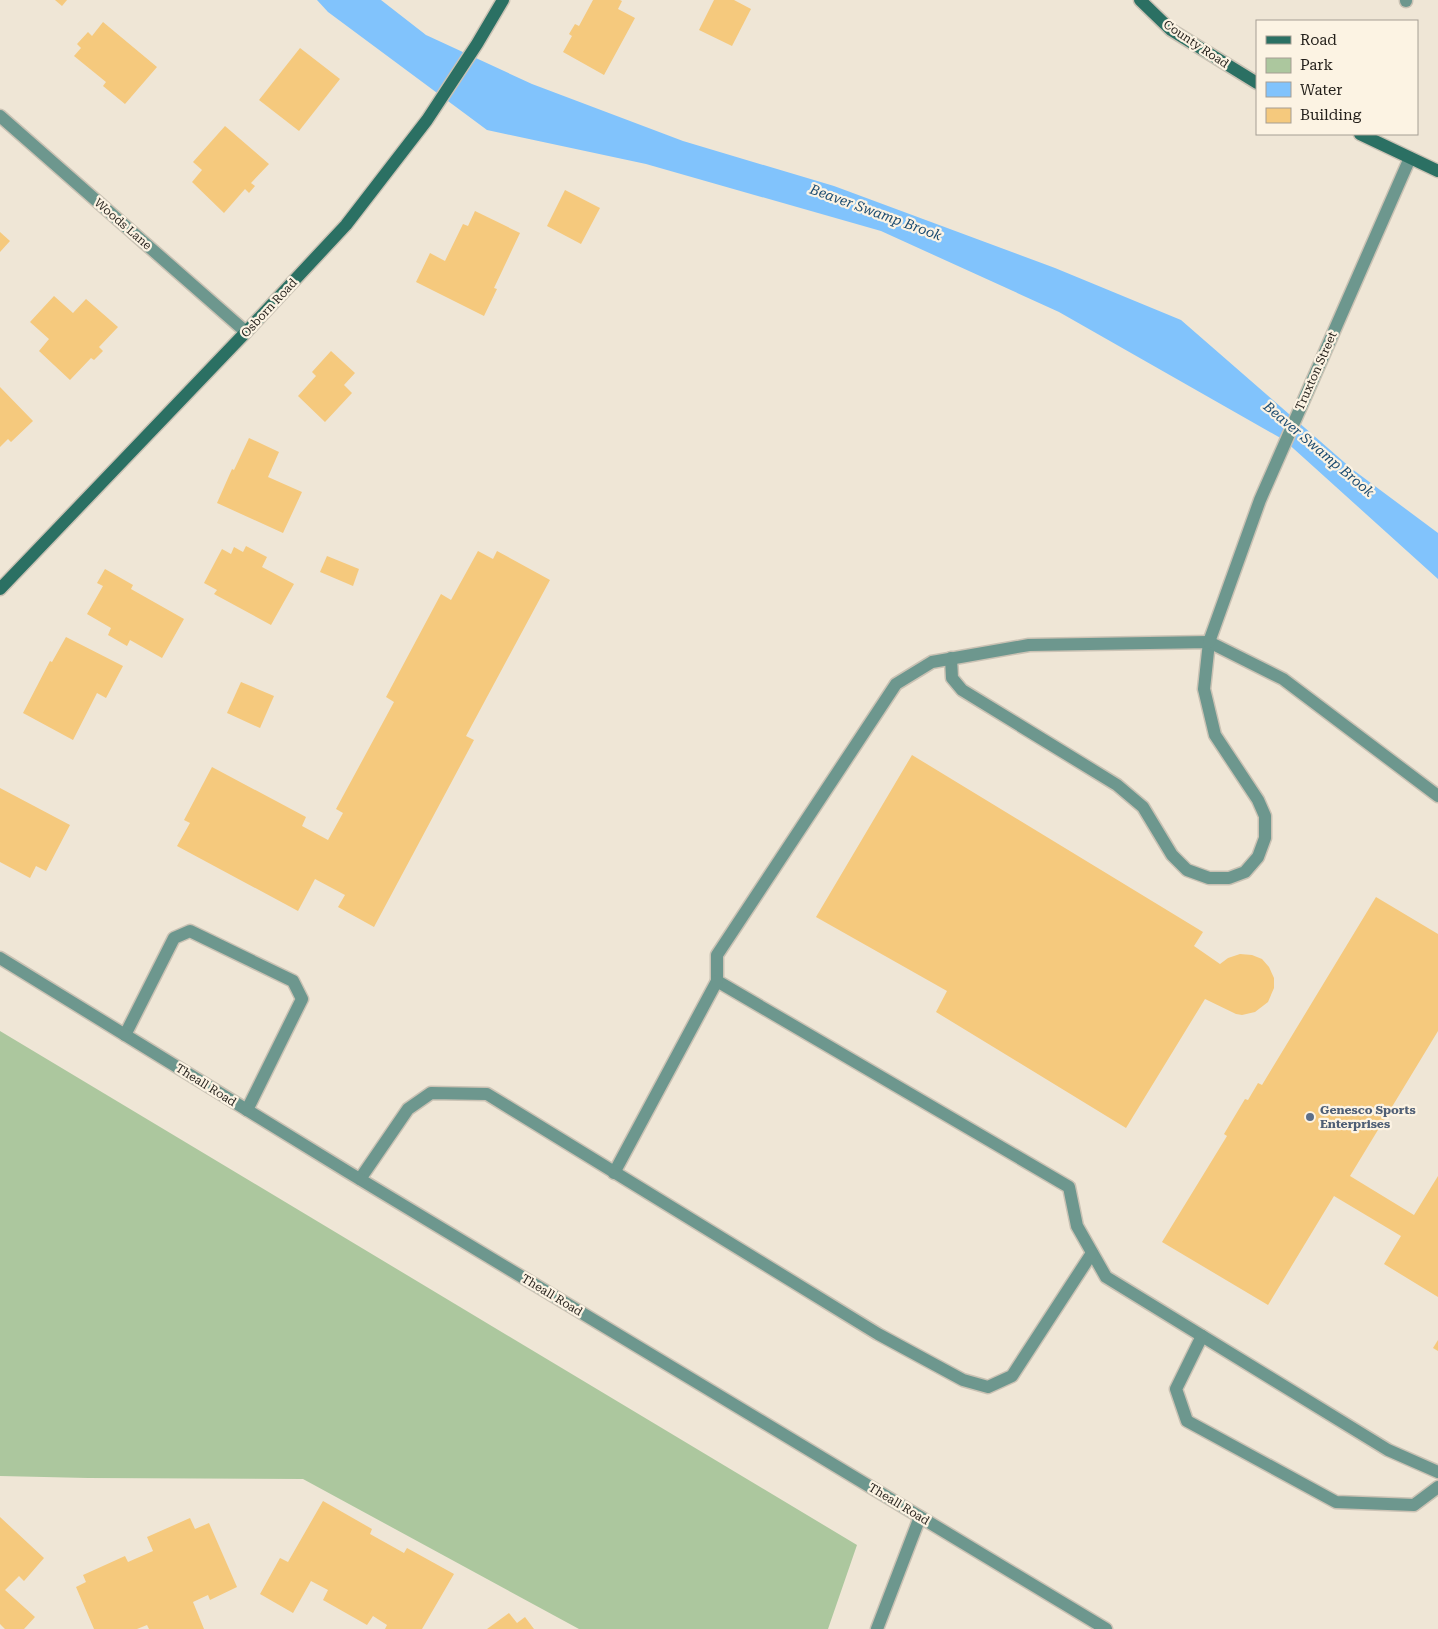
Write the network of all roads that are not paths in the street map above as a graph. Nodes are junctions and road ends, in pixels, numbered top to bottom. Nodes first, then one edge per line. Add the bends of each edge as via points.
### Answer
1 (503, 0) edge
2 (1140, 0) edge
3 (1256, 82) edge
4 (0, 116) edge
5 (1362, 135) edge
6 (1410, 158) junction
7 (1438, 171) edge
8 (246, 332) junction
9 (0, 588) edge
10 (1209, 642) junction
11 (951, 658) junction
12 (1438, 796) edge
13 (0, 958) edge
14 (718, 981) junction
15 (125, 1035) junction
16 (247, 1110) junction
17 (614, 1173) junction
18 (360, 1179) junction
19 (1092, 1253) junction
20 (1202, 1336) junction
21 (1438, 1472) edge
22 (1438, 1487) edge
23 (920, 1517) junction
24 (877, 1629) edge
25 (1106, 1629) edge

1 - 8 street, Osborn Road via 427,120 346,225
2 - 3 street, County Road via 1171,30
4 - 8 street, Woods Lane
5 - 6 street
6 - 7 street
6 - 10 street, Truxton Street via 1260,500
8 - 9 street, Osborn Road
10 - 11 street via 1029,645
10 - 11 street, Truxton Street via 1204,689 1215,735 1265,816 1265,838 1258,857 1245,872 1229,878 1209,878 1187,870 1172,855 1143,807 1132,796 962,690 952,678
10 - 12 street via 1283,679
11 - 14 street via 932,662 896,684 717,956
13 - 15 street, Theall Road
14 - 17 street
14 - 19 street via 1069,1188 1077,1226
15 - 16 street, Theall Road
15 - 16 street via 174,938 190,931 293,981 302,999
16 - 18 street, Theall Road
17 - 18 street via 487,1094 431,1092 408,1109
17 - 19 street via 878,1334 963,1380 988,1387 1012,1376
18 - 23 street, Theall Road
19 - 20 street via 1106,1278
20 - 21 street via 1388,1450
20 - 22 street via 1176,1389 1187,1420 1336,1502 1414,1505
23 - 24 street
23 - 25 street, Theall Road

